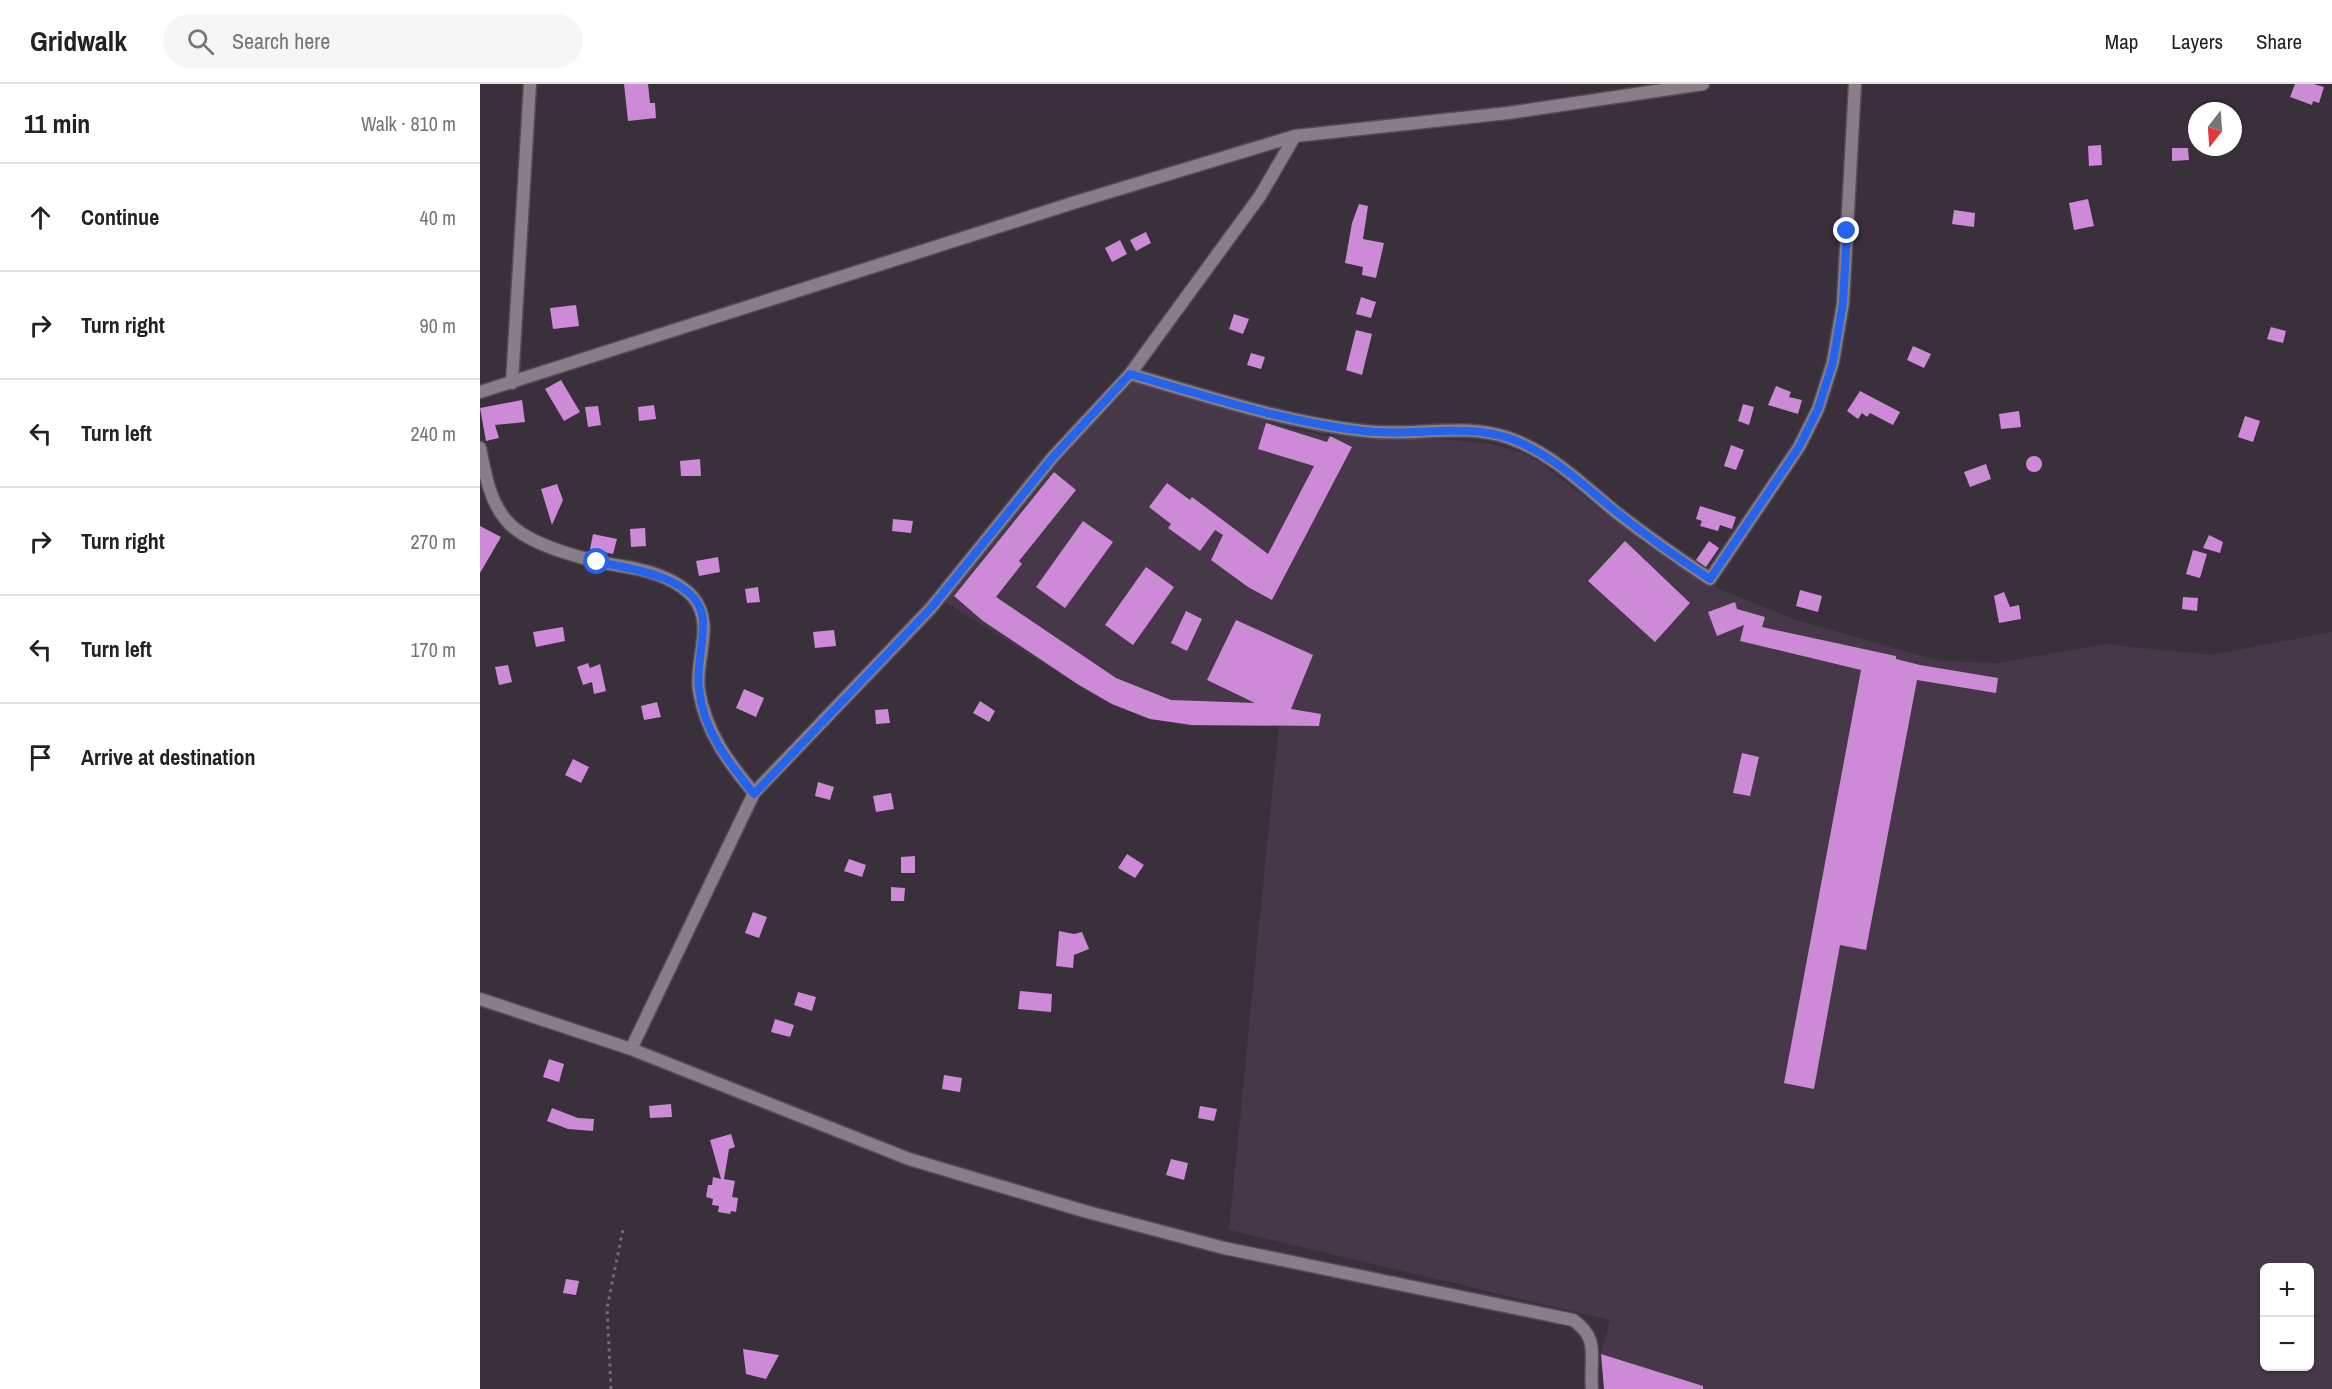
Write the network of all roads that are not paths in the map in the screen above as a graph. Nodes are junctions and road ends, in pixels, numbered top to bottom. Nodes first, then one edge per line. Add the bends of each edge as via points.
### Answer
1 (530, 84) edge
2 (1703, 84) edge
3 (1855, 84) edge
4 (1295, 136) junction
5 (1130, 374) junction
6 (512, 383) junction
7 (480, 392) edge
8 (480, 448) edge
9 (754, 794) junction
10 (480, 999) edge
11 (631, 1049) junction
12 (1592, 1389) edge

1 - 6 street
2 - 4 street via 1508,113
3 - 5 street via 1843,303 1833,362 1818,409 1799,447 1710,579 1665,550 1566,469 1508,438 1468,431 1368,432 1320,426
4 - 5 street via 1254,205
4 - 6 street
5 - 9 street via 1053,457 931,608
6 - 7 street
8 - 9 street via 492,498 506,521 558,550 642,570 669,580 693,597 703,616 699,688 710,730 726,760
9 - 11 street
10 - 11 street
11 - 12 street via 909,1159 1084,1211 1224,1248 1573,1320 1585,1328 1592,1341

